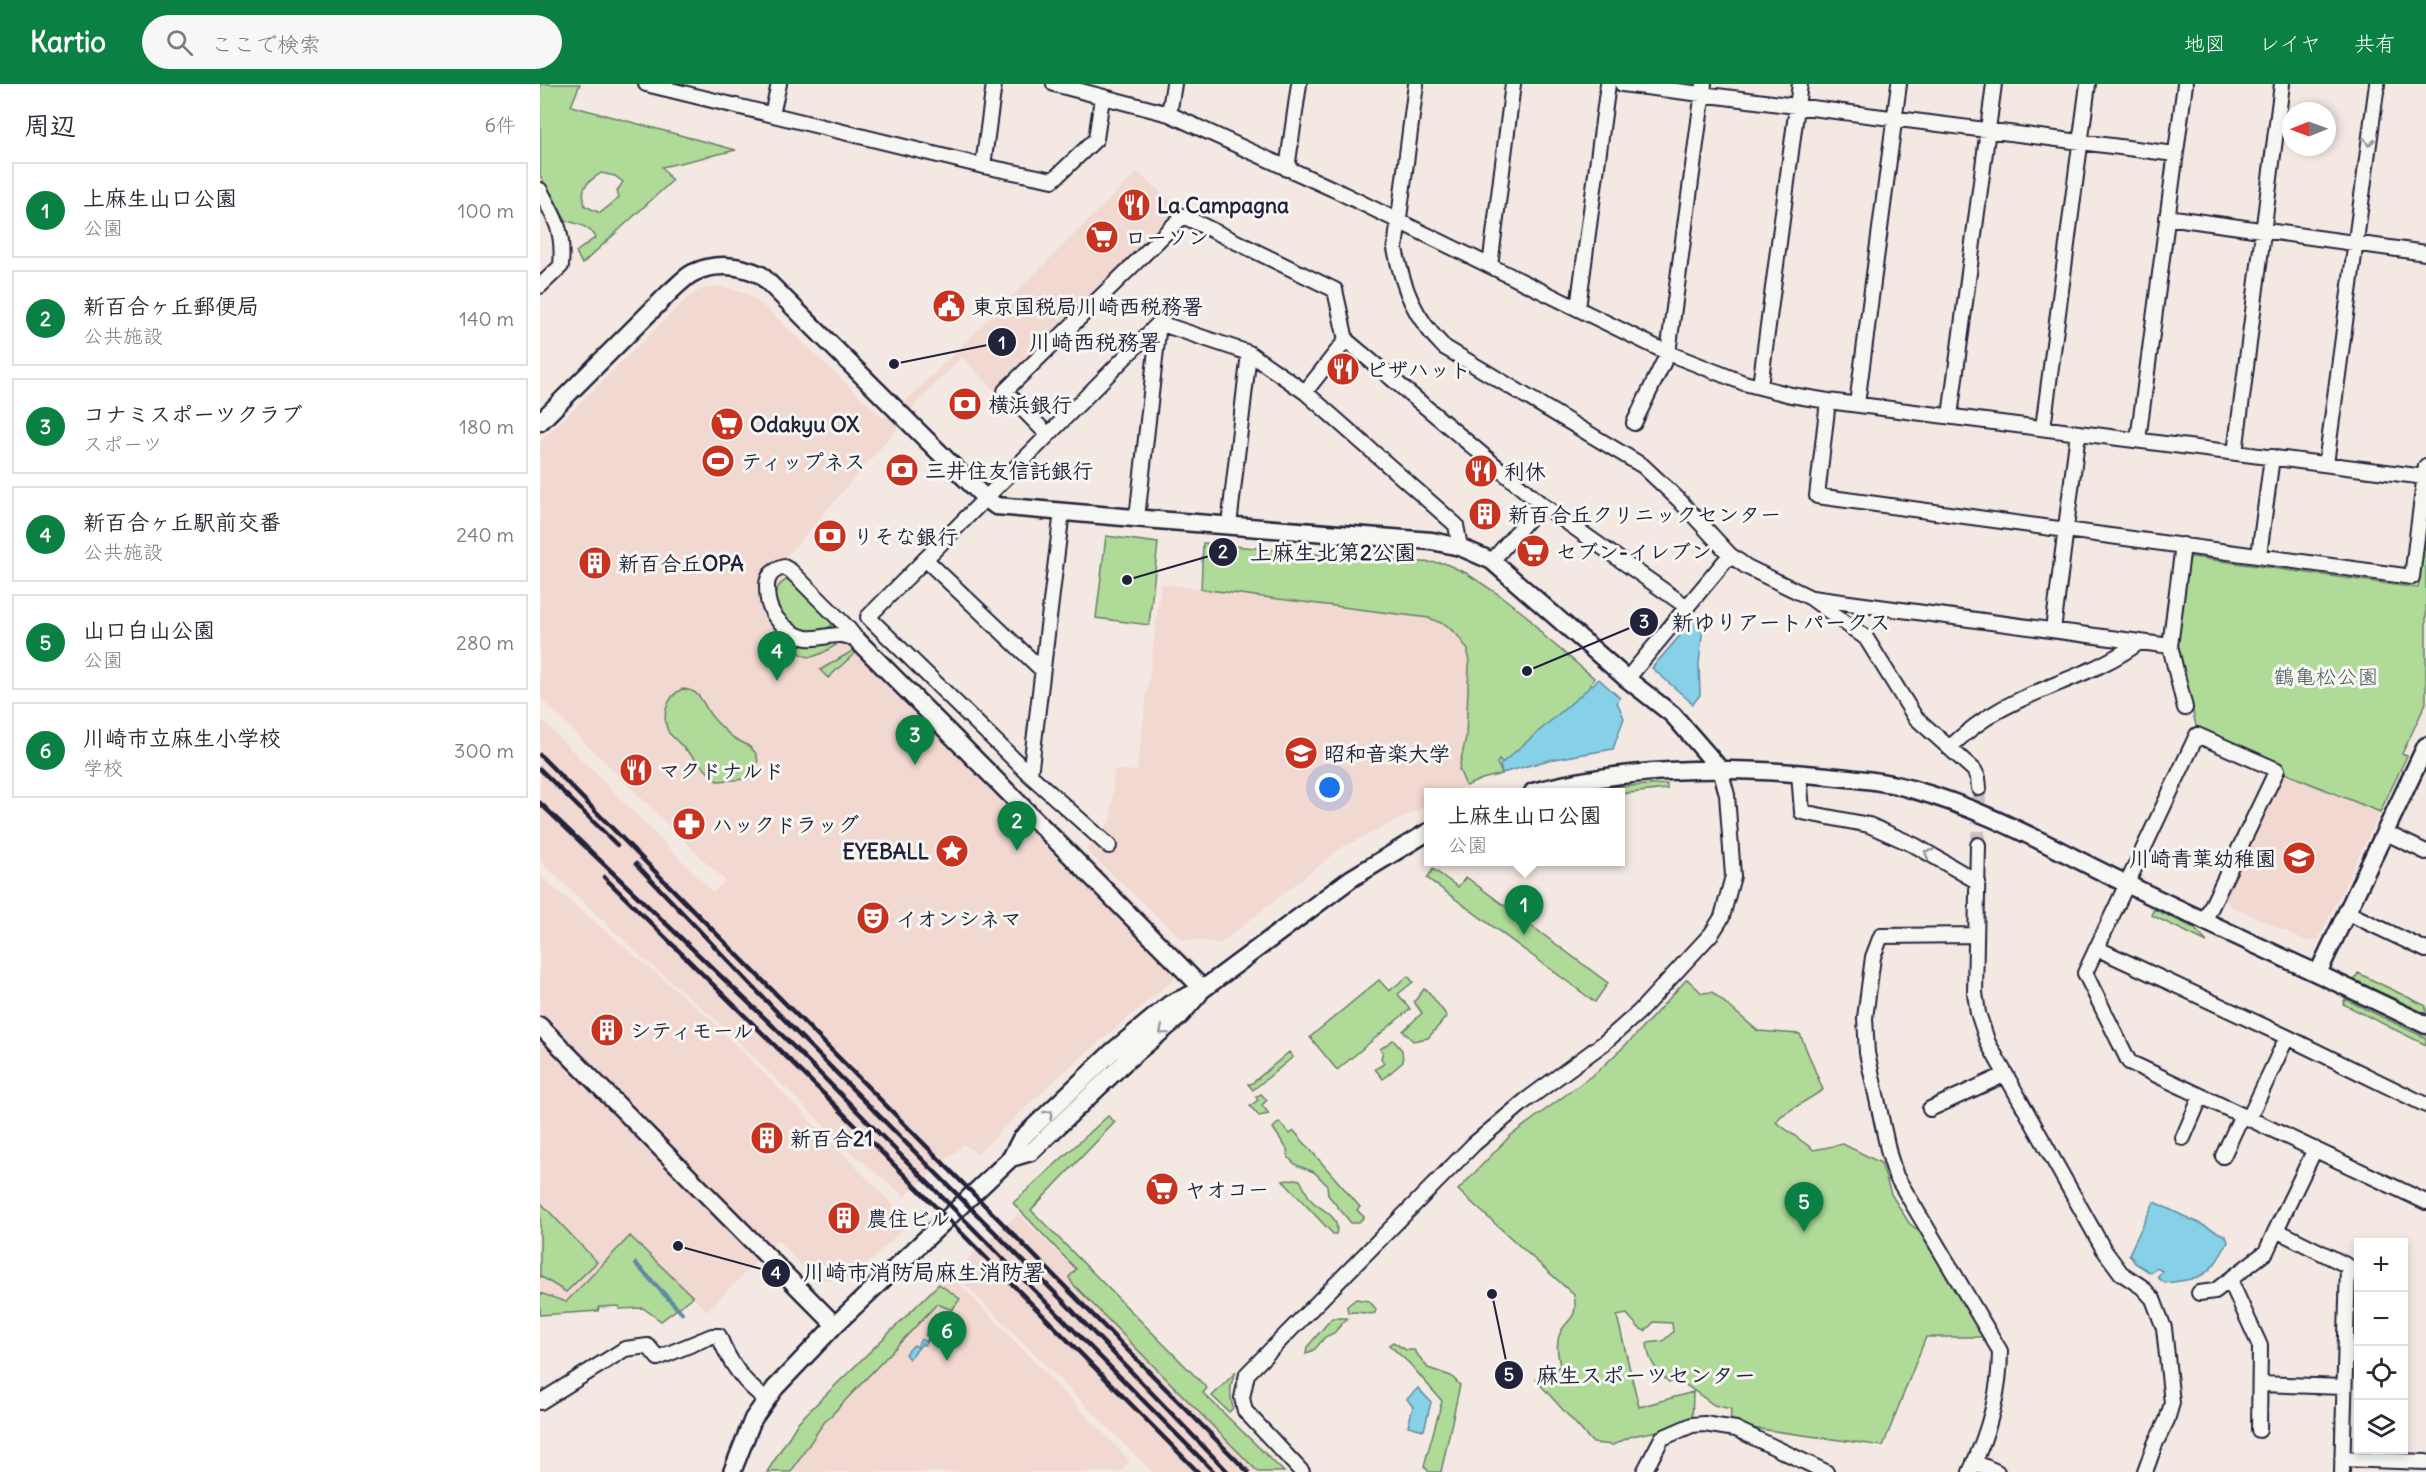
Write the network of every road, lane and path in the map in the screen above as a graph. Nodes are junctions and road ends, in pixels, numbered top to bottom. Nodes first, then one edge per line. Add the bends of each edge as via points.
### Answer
1 (646, 84) edge
2 (779, 84) edge
3 (994, 84) edge
4 (1054, 84) edge
5 (1174, 84) edge
6 (1299, 84) edge
7 (1416, 84) edge
8 (1513, 84) edge
9 (1608, 84) edge
10 (1622, 84) edge
11 (1800, 84) edge
12 (1899, 84) edge
13 (1994, 84) edge
14 (2088, 84) edge
15 (2185, 84) edge
16 (2282, 84) edge
17 (2377, 84) edge
18 (1085, 87) edge
19 (1703, 89) edge
20 (1102, 98) junction
21 (1797, 106) junction
22 (772, 114) junction
23 (1169, 114) junction
24 (1894, 119) junction
25 (1988, 130) junction
26 (2080, 142) junction
27 (2175, 154) junction
28 (983, 166) junction
29 (1287, 169) junction
30 (540, 190) edge
31 (2167, 217) junction
32 (1398, 221) junction
33 (2263, 231) junction
34 (2356, 243) junction
35 (2426, 253) edge
36 (1490, 266) junction
37 (540, 286) edge
38 (1578, 308) junction
39 (1159, 322) junction
40 (1346, 340) junction
41 (1249, 353) junction
42 (1668, 353) junction
43 (1760, 386) junction
44 (1305, 392) junction
45 (1828, 401) junction
46 (1857, 404) junction
47 (1950, 416) junction
48 (540, 422) edge
49 (1634, 423) dead end
50 (2043, 428) junction
51 (2078, 433) junction
52 (1048, 435) junction
53 (2138, 440) junction
54 (2235, 453) junction
55 (2272, 457) junction
56 (2326, 464) junction
57 (2425, 471) edge
58 (985, 498) junction
59 (1541, 504) junction
60 (1062, 511) junction
61 (1137, 518) junction
62 (1229, 525) junction
63 (2066, 528) junction
64 (2183, 545) junction
65 (1460, 547) junction
66 (1730, 555) junction
67 (2259, 555) junction
68 (925, 559) junction
69 (1492, 561) junction
70 (1811, 598) junction
71 (1687, 607) junction
72 (2053, 630) junction
73 (858, 641) junction
74 (2138, 643) junction
75 (2170, 646) junction
76 (1042, 670) junction
77 (1627, 679) junction
78 (2185, 708) dead end
79 (1950, 747) junction
80 (2425, 751) edge
81 (1720, 769) junction
82 (1799, 773) junction
83 (1030, 775) junction
84 (1548, 788) edge
85 (1979, 788) tunnel mouth
86 (2384, 832) junction
87 (1424, 834) edge
88 (1978, 845) tunnel mouth
89 (1109, 846) dead end
90 (2426, 852) edge
91 (1978, 882) junction
92 (2127, 884) junction
93 (2346, 912) junction
94 (2204, 922) junction
95 (1976, 935) junction
96 (2096, 948) junction
97 (2426, 950) edge
98 (2318, 973) junction
99 (1203, 989) junction
100 (540, 1026) edge
101 (2426, 1026) edge
102 (2288, 1037) junction
103 (2004, 1075) junction
104 (2201, 1096) junction
105 (2426, 1105) edge
106 (1930, 1109) dead end
107 (2246, 1117) junction
108 (2183, 1138) dead end
109 (2315, 1149) junction
110 (2223, 1156) dead end
111 (2426, 1202) edge
112 (2276, 1230) junction
113 (2230, 1280) junction
114 (2199, 1293) dead end
115 (835, 1325) junction
116 (2260, 1384) junction
117 (2344, 1387) junction
118 (766, 1399) junction
119 (540, 1402) edge
120 (2259, 1430) dead end
121 (2426, 1462) edge
122 (2342, 1466) edge
123 (1972, 1467) edge
124 (732, 1472) edge
125 (1302, 1472) edge
126 (1644, 1472) edge
127 (1826, 1472) edge
128 (1997, 1472) edge
129 (2145, 1472) edge

1 - 22 street
2 - 22 street
3 - 28 street
4 - 18 street
5 - 23 street
6 - 29 street
7 - 32 street
8 - 36 street
9 - 38 street
10 - 19 street
11 - 21 street
12 - 24 street
13 - 25 street
14 - 26 street
15 - 27 street
16 - 33 street
17 -> 34 street
18 - 20 street
19 - 21 street
19 - 42 street
20 - 23 street
20 - 28 street via 1096,139 1053,180
21 - 24 street
21 - 43 street
22 - 28 street
23 - 29 street
24 - 25 street
24 - 46 street
25 - 26 street
25 - 47 street
26 - 27 street
26 - 50 street
27 - 31 street
29 - 32 street
30 - 37 street via 560,227 563,248 561,266
31 - 33 street
31 - 53 street
32 - 36 street
32 - 66 street via 1395,249 1400,273 1425,328 1444,347 1643,466
33 - 34 street
33 - 54 street
34 - 35 street
34 - 56 street
36 - 38 street
38 - 42 street
39 - 41 street
39 - 52 street
39 - 61 street
40 - 44 street
40 - 52 street via 1335,290 1183,216 1005,391
40 - 59 street
41 - 44 street
41 - 62 street
42 - 43 street
42 - 49 street
43 - 45 street
44 - 65 street via 1456,525
45 - 46 street
45 - 63 street via 1817,496
46 - 47 street
47 - 50 street
48 - 58 street via 693,273 719,266 742,266 761,275
50 - 51 street
51 - 53 street
51 - 63 street
52 - 58 street
53 - 54 street
54 - 55 street
55 - 56 street
55 - 67 street
56 - 57 street
57 - 67 street via 2412,576
58 - 60 street via 996,506
58 - 68 street
59 - 69 street
59 - 71 street
60 - 61 street
60 - 76 street
61 - 62 street
62 - 65 street via 1432,541
63 - 64 street
63 - 72 street
64 - 67 street
64 - 75 street
65 - 69 street
66 - 70 street
66 - 71 street
68 - 76 street
68 - 83 street via 868,616
69 - 77 street
70 - 72 street
70 - 79 street via 1866,638 1915,717
71 - 77 street
72 - 74 street
73 - 73 street via 849,635 803,638 787,630 770,608 767,580 771,574 784,567 791,571
73 - 99 street
74 - 75 street
74 - 79 street via 2094,668 1999,710
75 - 78 street
76 - 83 street
77 - 81 street via 1673,715
79 - 85 street via 1974,770
80 - 86 street
81 - 82 street
81 - 84 street via 1615,775
81 - 125 street via 1727,795 1733,876 1722,917 1712,933 1630,1020 1474,1144 1246,1374 1242,1398 1245,1411
91 -> 82 street via 1916,846 1869,825 1802,812
82 - 92 street via 1897,786 1936,796 2007,825
83 - 89 street
86 - 90 street
86 - 93 street
87 - 99 street via 1361,872
88 - 91 street
91 - 95 street
92 - 94 street
92 - 94 street via 2197,735 2277,770
92 - 96 street
93 - 97 street
93 - 98 street
94 - 98 street
95 - 103 street via 1978,1013
95 - 123 street via 1881,936 1873,957 1865,1018 1867,1053 1896,1176 2000,1351 2000,1381
96 - 102 street
96 - 104 street via 2085,973 2129,1062
98 - 101 street
99 - 115 street via 1180,1016 1125,1062 1031,1152 1011,1158
100 - 115 street
102 - 105 street
102 - 107 street
103 - 106 street
103 - 129 street via 2104,1250 2121,1274 2153,1299 2164,1328 2172,1403
104 - 107 street
104 - 108 street
107 - 109 street
107 - 110 street
109 - 111 street
109 - 112 street
112 - 113 street via 2266,1252
112 - 117 street via 2348,1266
113 - 114 street via 2215,1291
113 - 116 street via 2260,1346
115 - 118 street
116 - 117 street
116 - 120 street
117 - 122 street
118 - 119 street via 750,1388 727,1356 719,1336 712,1336 658,1358 648,1346 626,1349
118 - 124 street via 743,1441
121 - 122 street
123 - 128 street
126 - 127 street via 1662,1438 1704,1424 1736,1429

